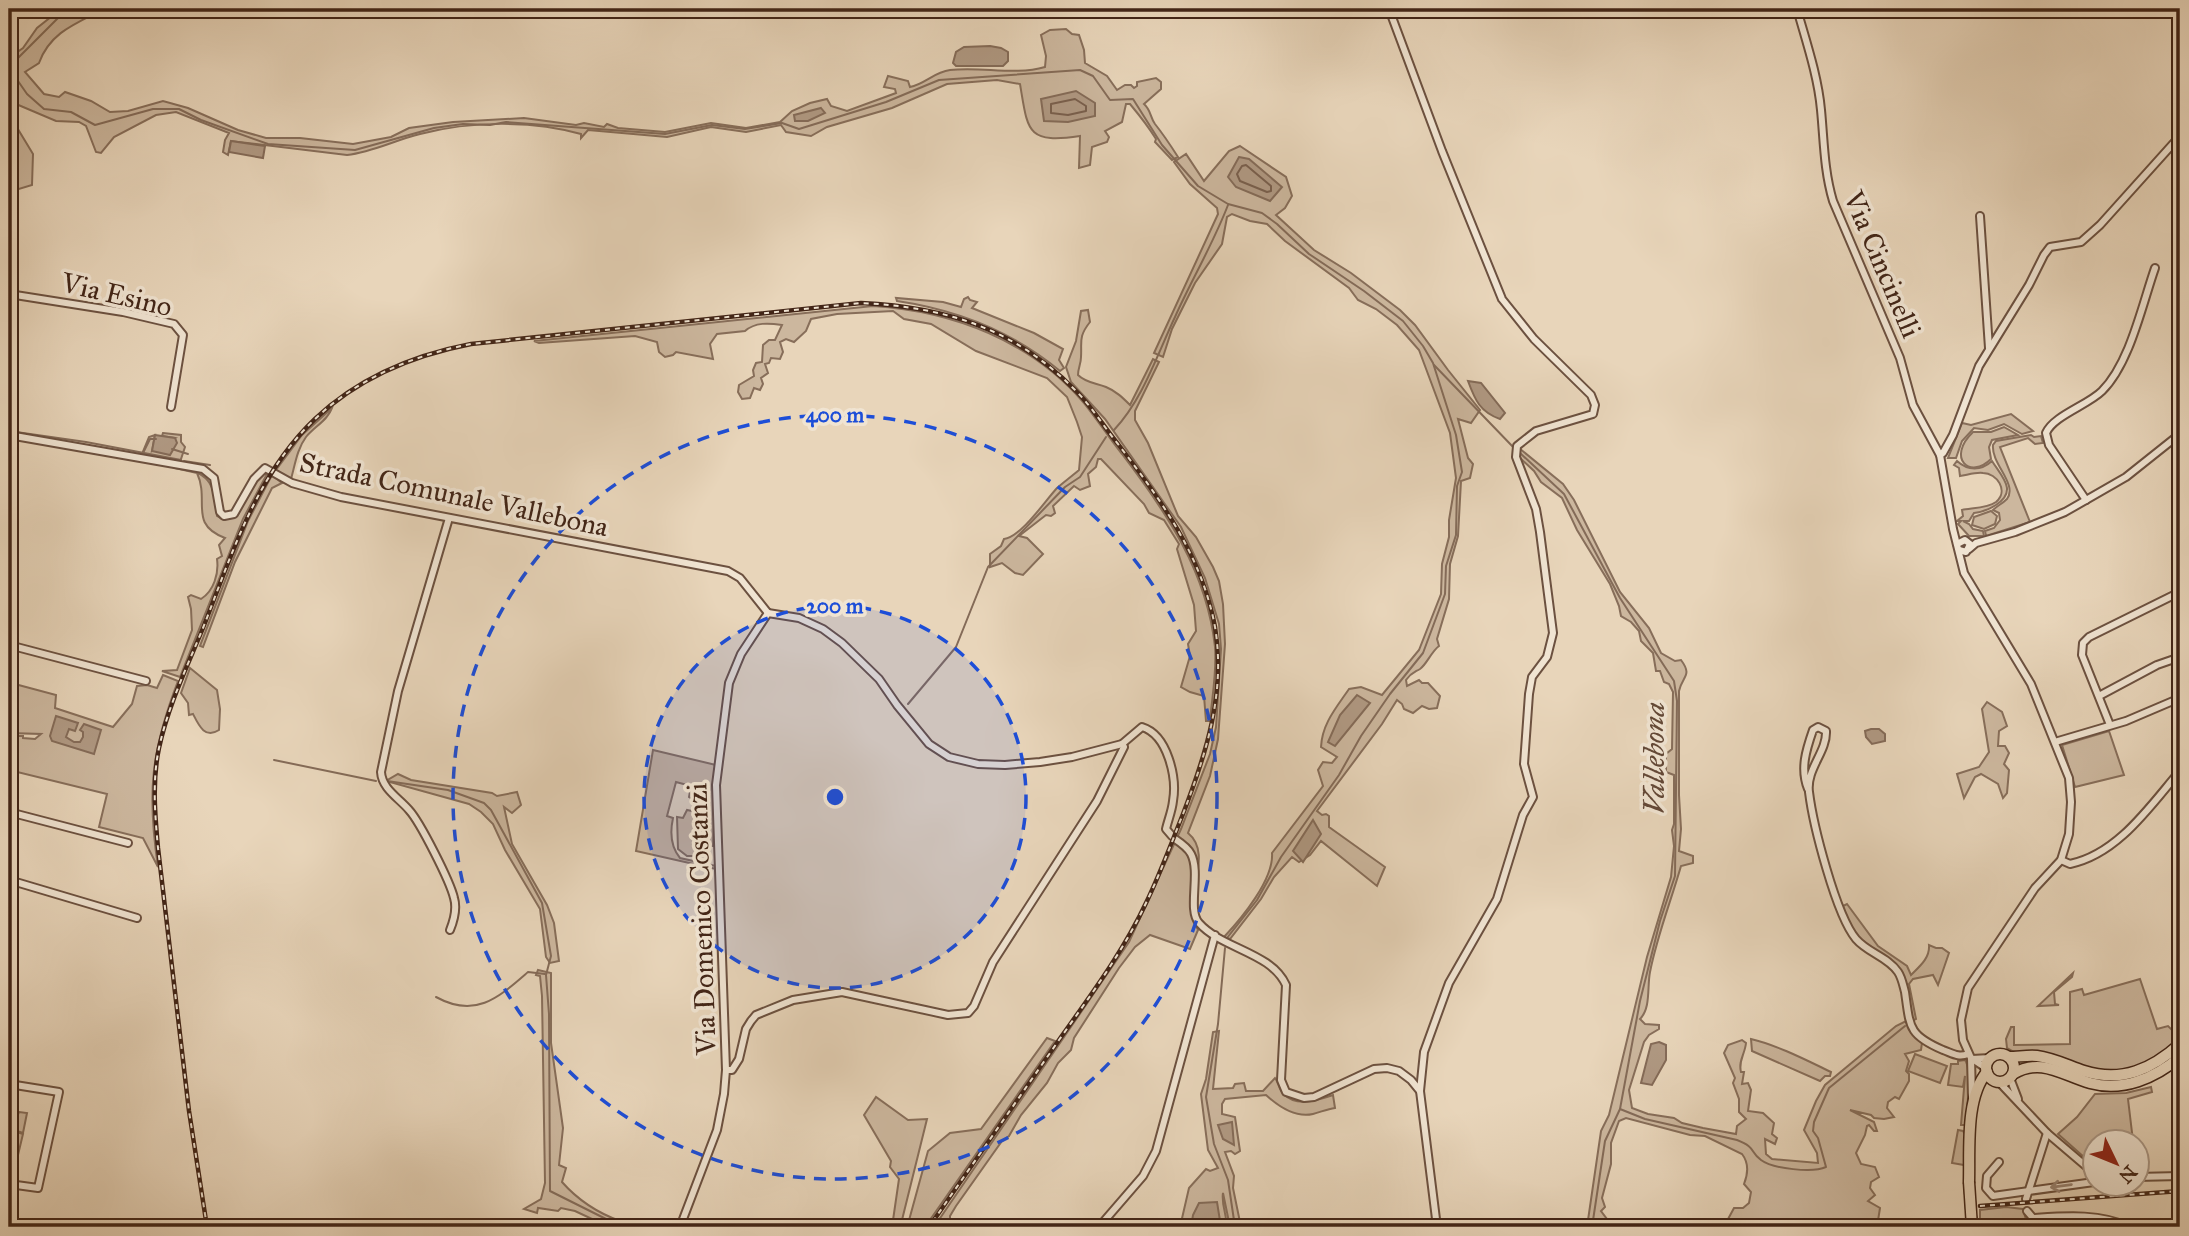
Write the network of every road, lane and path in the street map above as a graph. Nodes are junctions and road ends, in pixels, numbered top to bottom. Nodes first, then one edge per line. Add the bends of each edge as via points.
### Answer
1 (1390, 9) edge
2 (1797, 9) edge
3 (2180, 136) edge
4 (1980, 216) dead end
5 (2155, 268) dead end
6 (9, 294) edge
7 (1989, 350) junction
8 (171, 407) dead end
9 (2180, 433) edge
10 (9, 435) edge
11 (1940, 455) junction
12 (2086, 500) junction
13 (449, 518) junction
14 (1953, 528) junction
15 (1966, 540) junction
16 (1976, 543) junction
17 (1958, 547) junction
18 (1968, 550) junction
19 (1964, 573) junction
20 (2180, 592) edge
21 (768, 613) junction
22 (13, 617) dead end
23 (9, 637) edge
24 (9, 645) edge
25 (2180, 657) edge
26 (146, 681) dead end
27 (2099, 696) junction
28 (2180, 698) edge
29 (2110, 725) junction
30 (2056, 742) junction
31 (1122, 744) junction
32 (2180, 771) edge
33 (1808, 789) junction
34 (9, 812) edge
35 (128, 843) dead end
36 (2061, 860) junction
37 (9, 880) edge
38 (136, 918) dead end
39 (450, 930) dead end
40 (1215, 935) junction
41 (2180, 1044) edge
42 (1969, 1056) junction
43 (2009, 1057) junction
44 (2180, 1057) edge
45 (1988, 1066) junction
46 (726, 1070) junction
47 (2012, 1076) junction
48 (1997, 1082) junction
49 (9, 1084) edge
50 (1420, 1091) junction
51 (1973, 1100) junction
52 (2022, 1107) junction
53 (1972, 1117) junction
54 (2047, 1133) junction
55 (2080, 1160) edge
56 (1999, 1162) dead end
57 (2180, 1176) edge
58 (2150, 1177) edge
59 (9, 1184) edge
60 (2080, 1184) edge
61 (2028, 1191) junction
62 (2026, 1199) dead end
63 (2027, 1211) dead end
64 (680, 1227) edge
65 (1099, 1227) edge
66 (1437, 1227) edge
67 (1972, 1227) edge
68 (2129, 1227) edge

1 - 50 street via 1503,299 1534,339 1591,395 1595,405 1593,414 1536,431 1516,449 1536,509 1553,633 1546,657 1532,677 1527,704 1524,765 1533,797 1497,899 1449,983 1424,1052
2 - 11 street, Via Cincinelli via 1821,108 1825,168 1833,201 1900,358 1913,405
3 - 7 street via 2081,242 2050,247
4 - 7 street
5 - 12 street via 2110,381 2046,433
6 - 8 street, Via Esino via 174,324 183,335
7 - 11 street
9 - 12 street via 2126,477
10 - 13 street, Strada Comunale Vallebona via 203,469 214,478 223,516 234,514 265,468 306,489
11 - 14 street, Via Cincinelli
12 - 16 street via 2043,522
13 - 21 street, Strada Comunale Vallebona via 728,571 740,578
13 - 39 street via 398,691 381,772 382,782 411,812 455,899
14 - 15 street
14 - 17 street, Via Cincinelli
15 - 16 street
15 - 17 street
15 - 18 street
16 - 18 street
17 - 18 street
17 - 19 street, Via Cincinelli
18 - 19 street
19 - 30 street, Via Cincinelli via 2031,684
20 - 27 street via 2085,640 2082,655
21 - 31 street via 799,618 842,643 879,679 929,744 949,757 978,764 1024,764
21 - 46 street, Via Domenico Costanzi via 731,676 716,785
22 - 23 street
24 - 26 street
25 - 27 street
27 - 29 street
28 - 29 street
29 - 30 street
30 - 36 street, Via Cincinelli via 2069,778 2071,802
31 - 40 street via 1142,727 1160,743 1174,781 1166,829 1192,858 1197,878 1194,916
31 - 46 street via 1097,801 993,962 968,1013 948,1015 842,992 793,1000 756,1015 746,1029 739,1059 732,1070
32 - 36 street via 2103,852 2070,864
33 - 33 street via 1826,738 1826,731 1818,727 1813,730 1804,764
33 - 42 street via 1834,893 1848,929 1864,948 1899,974 1919,1039 1958,1056
34 - 35 street
36 - 42 street, Via Cincinelli via 2035,888 1968,988 1961,1020
37 - 38 street
40 - 50 street via 1273,968 1286,985 1281,1080 1286,1092 1314,1097 1374,1069 1387,1068 1399,1071
40 - 65 street via 1156,1151 1143,1176
41 - 43 main road via 2146,1069 2117,1076 2038,1056
42 - 45 street
42 - 51 street, Via Cincinelli
43 - 45 main road via 2001,1054
43 - 47 main road via 2014,1065
44 - 47 main road via 2152,1076 2117,1085 2092,1083 2038,1066
45 - 48 main road
45 - 51 main road
46 - 64 street, Via Domenico Costanzi via 717,1130
47 - 48 main road
47 - 52 street
48 - 52 street
48 - 53 main road via 1982,1091
49 - 59 street via 59,1092 38,1188
50 - 66 street
51 - 53 main road
52 - 54 street
53 - 67 main road, bridge
54 - 55 street
54 - 61 street
56 - 61 street via 1987,1176 1989,1193
57 - 58 street
60 -> 61 street
61 - 62 street
63 - 68 street via 2034,1218 2106,1219

